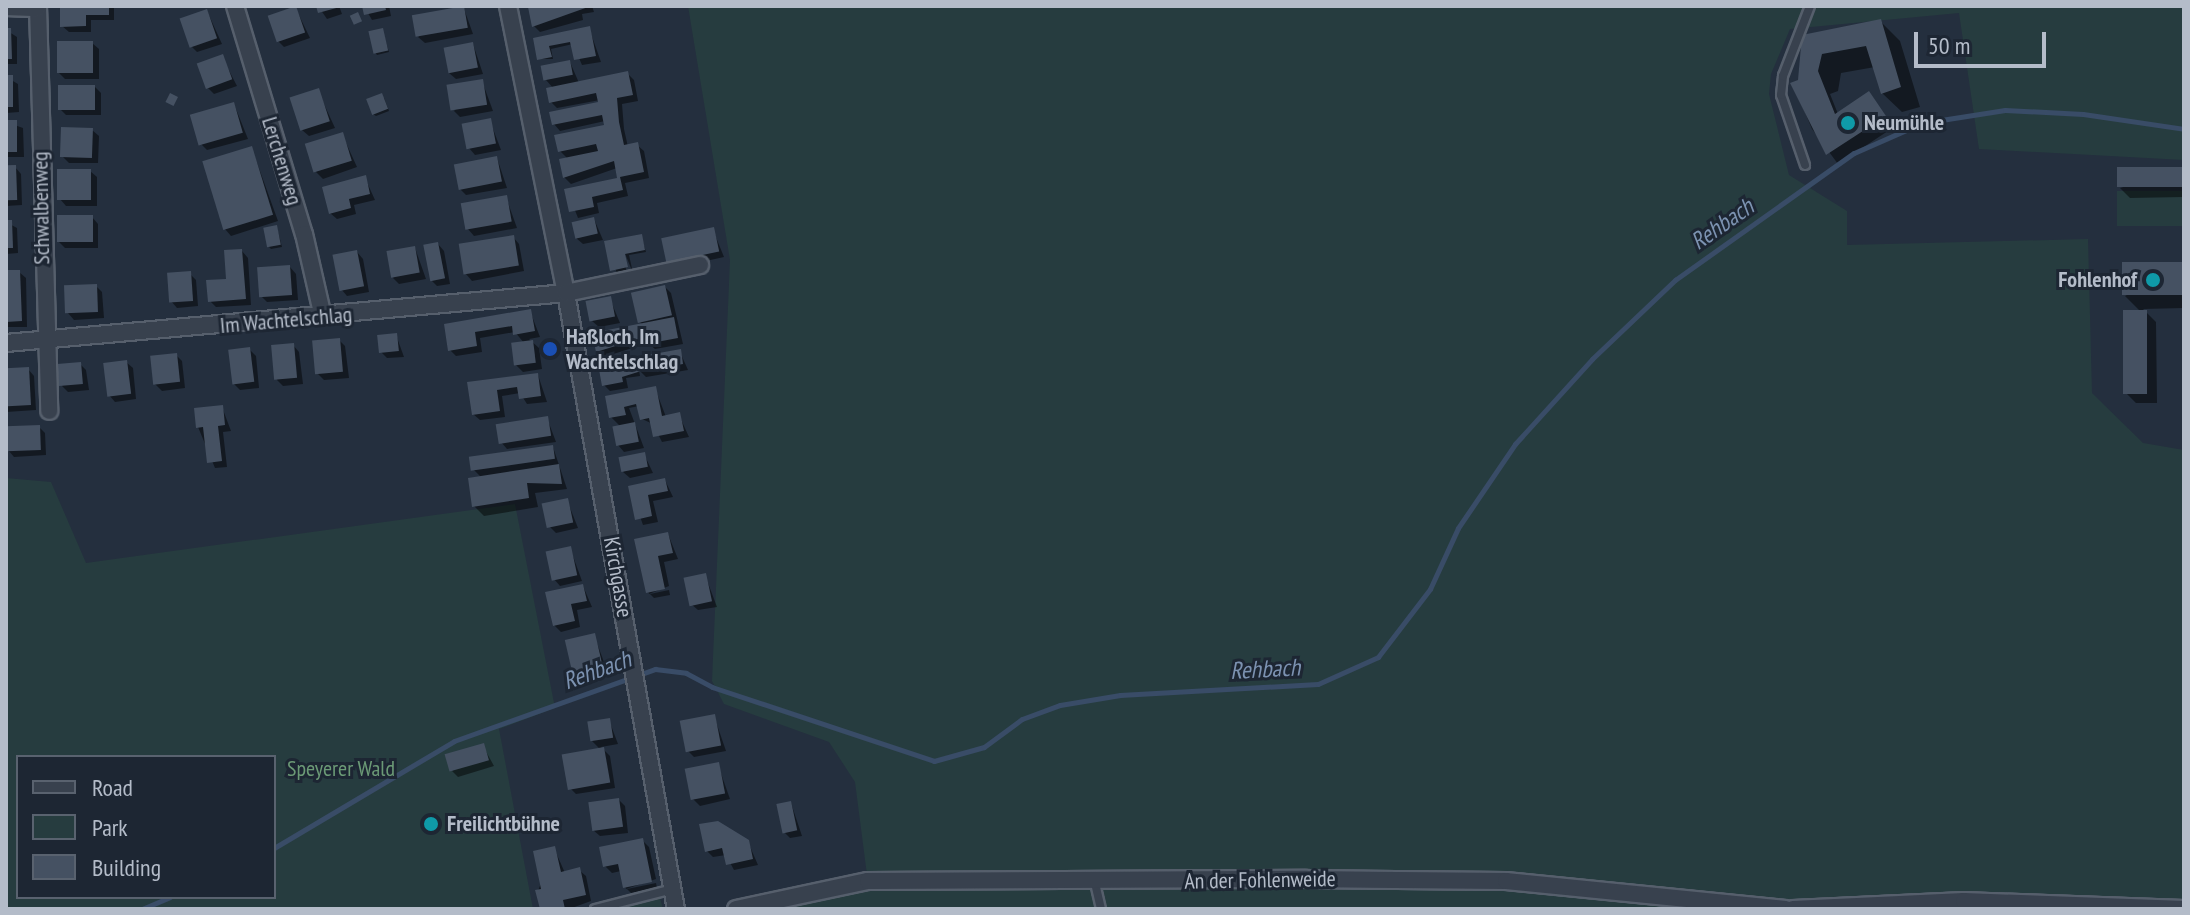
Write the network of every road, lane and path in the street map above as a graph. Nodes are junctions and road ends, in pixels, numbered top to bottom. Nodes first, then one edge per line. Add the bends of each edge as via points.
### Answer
1 (235, 6) edge
2 (508, 6) edge
3 (1810, 6) edge
4 (6, 7) edge
5 (38, 7) edge
6 (1805, 165) dead end
7 (700, 265) dead end
8 (566, 293) junction
9 (323, 317) junction
10 (6, 343) edge
11 (44, 343) junction
12 (49, 411) dead end
13 (1095, 883) junction
14 (669, 890) junction
15 (595, 909) edge
16 (676, 909) edge
17 (736, 909) edge
18 (1101, 909) edge
19 (1786, 909) edge
20 (1793, 909) edge
21 (2184, 909) edge

1 - 9 street, Lerchenweg via 304,234
2 - 8 street, Kirchgasse
3 - 6 lane via 1781,95
4 - 5 street
5 - 11 street, Schwalbenweg
7 - 8 street
8 - 9 street, Im Wachtelschlag
8 - 14 street, Kirchgasse via 633,655
9 - 11 street, Im Wachtelschlag
10 - 11 street, Im Wachtelschlag
11 - 12 street, Schwalbenweg
13 - 17 street, An der Fohlenweide via 868,881
13 - 18 lane
13 - 19 street, An der Fohlenweide via 1506,881
14 - 15 lane
14 - 16 street, Kirchgasse
20 - 21 street via 1964,901

